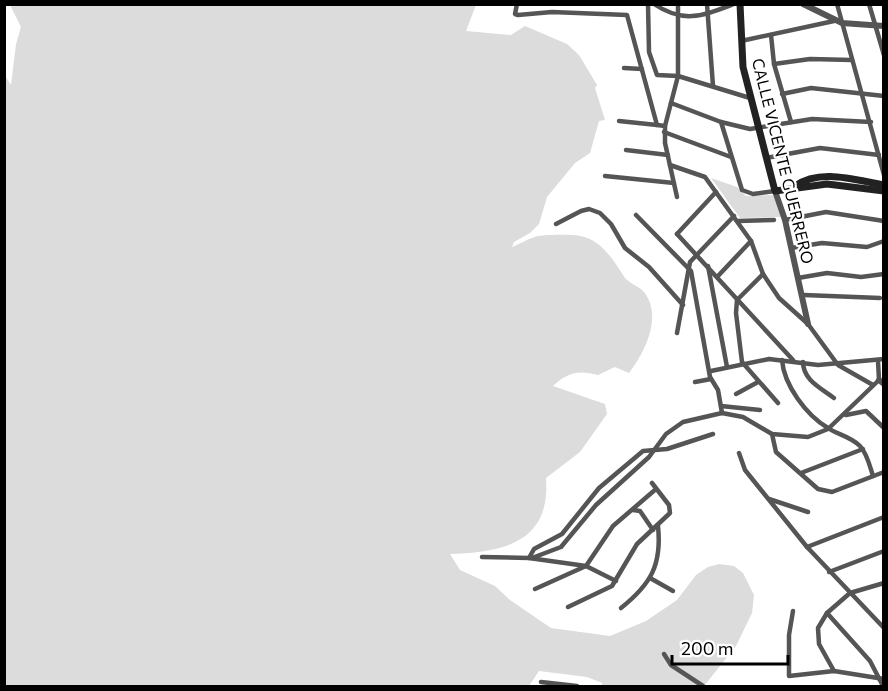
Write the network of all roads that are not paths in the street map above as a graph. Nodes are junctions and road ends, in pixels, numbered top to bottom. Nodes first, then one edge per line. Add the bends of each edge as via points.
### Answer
1 (517, 4) edge
2 (648, 4) edge
3 (654, 4) edge
4 (678, 4) edge
5 (707, 4) edge
6 (734, 4) edge
7 (740, 4) edge
8 (837, 4) edge
9 (869, 4) edge
10 (806, 5) edge
11 (707, 14) junction
12 (678, 16) junction
13 (834, 21) junction
14 (842, 23) junction
15 (884, 26) edge
16 (875, 27) junction
17 (771, 35) junction
18 (741, 41) junction
19 (884, 55) edge
20 (852, 60) junction
21 (774, 64) junction
22 (624, 68) dead end
23 (642, 69) junction
24 (678, 76) junction
25 (713, 86) junction
26 (862, 92) junction
27 (782, 94) junction
28 (884, 96) edge
29 (750, 98) junction
30 (671, 103) junction
31 (619, 121) dead end
32 (721, 122) junction
33 (791, 122) junction
34 (871, 122) junction
35 (657, 125) junction
36 (758, 128) junction
37 (664, 129) junction
38 (626, 150) dead end
39 (668, 155) junction
40 (879, 155) junction
41 (731, 157) junction
42 (766, 158) junction
43 (670, 165) junction
44 (884, 175) edge
45 (605, 176) dead end
46 (674, 183) junction
47 (884, 185) edge
48 (793, 188) junction
49 (775, 191) junction
50 (884, 191) edge
51 (716, 192) junction
52 (678, 197) dead end
53 (636, 214) dead end
54 (736, 218) junction
55 (774, 220) dead end
56 (785, 220) junction
57 (884, 221) edge
58 (556, 224) dead end
59 (752, 241) junction
60 (884, 241) edge
61 (791, 248) junction
62 (699, 255) junction
63 (688, 266) junction
64 (708, 266) junction
65 (763, 274) junction
66 (884, 274) edge
67 (718, 276) junction
68 (798, 278) junction
69 (804, 295) junction
70 (880, 298) dead end
71 (737, 300) junction
72 (683, 305) junction
73 (808, 324) junction
74 (677, 333) dead end
75 (782, 360) junction
76 (793, 360) junction
77 (881, 360) edge
78 (742, 362) junction
79 (803, 362) junction
80 (838, 365) junction
81 (728, 367) junction
82 (711, 371) junction
83 (711, 379) junction
84 (695, 382) dead end
85 (758, 382) junction
86 (881, 382) edge
87 (873, 385) junction
88 (736, 394) dead end
89 (834, 398) dead end
90 (778, 403) dead end
91 (721, 406) junction
92 (760, 410) dead end
93 (723, 413) junction
94 (843, 416) junction
95 (884, 428) edge
96 (828, 429) junction
97 (713, 434) dead end
98 (772, 434) junction
99 (656, 447) junction
100 (863, 449) junction
101 (739, 453) dead end
102 (884, 472) edge
103 (801, 473) junction
104 (873, 476) junction
105 (612, 478) junction
106 (618, 483) junction
107 (652, 483) dead end
108 (656, 489) junction
109 (769, 499) junction
110 (630, 510) junction
111 (808, 512) dead end
112 (884, 517) edge
113 (658, 526) junction
114 (653, 530) junction
115 (807, 547) junction
116 (884, 551) edge
117 (482, 556) dead end
118 (530, 558) junction
119 (586, 566) junction
120 (829, 572) junction
121 (650, 578) junction
122 (616, 581) junction
123 (884, 583) edge
124 (535, 590) dead end
125 (673, 591) dead end
126 (850, 593) junction
127 (568, 607) dead end
128 (621, 608) dead end
129 (793, 611) dead end
130 (827, 613) junction
131 (884, 628) edge
132 (664, 654) dead end
133 (834, 671) junction
134 (881, 677) edge
135 (541, 682) dead end
136 (577, 687) edge
137 (703, 687) edge
138 (884, 687) edge

1 - 23 street via 516,14 627,15
2 - 24 street via 650,52 657,75
3 - 12 street
4 - 12 street
5 - 11 street
6 - 11 street
7 - 18 main road, CALLE VICENTE GUERRERO
8 - 14 street
9 - 16 street
10 - 13 street
11 - 12 street
11 - 25 street
12 - 24 street
13 - 14 street
13 - 17 street
14 - 16 street
14 - 20 street
15 - 16 street
16 - 19 street
17 - 18 street
17 - 21 street
18 - 29 main road, CALLE VICENTE GUERRERO
20 - 21 street via 810,59
20 - 26 street
21 - 27 street
22 - 23 street
23 - 35 street
24 - 25 street
24 - 30 street
25 - 29 street
26 - 27 street via 811,88
26 - 28 street
26 - 34 street
27 - 33 street
29 - 36 main road, CALLE VICENTE GUERRERO
30 - 32 street
30 - 37 street
31 - 35 street
32 - 36 street
32 - 41 street
33 - 34 street via 829,118
33 - 36 street
34 - 40 street
35 - 37 street
36 - 42 main road, CALLE VICENTE GUERRERO
37 - 39 street
37 - 41 street
38 - 39 street
39 - 43 street
40 - 42 street via 820,148
40 - 44 street
41 - 49 street via 745,193
42 - 49 main road, CALLE VICENTE GUERRERO
43 - 46 street
43 - 51 street via 705,177
45 - 46 street
46 - 52 street
47 - 48 main road via 822,177 803,180
48 - 49 main road
48 - 50 main road via 827,184
49 - 56 street, CALLE VICENTE GUERRERO
51 - 54 street
51 - 62 street via 676,235
53 - 63 street
54 - 55 street
54 - 59 street
54 - 62 street
56 - 57 street via 826,212
56 - 61 street, CALLE VICENTE GUERRERO
58 - 72 street via 589,209 600,213 626,248
59 - 65 street
59 - 67 street
60 - 61 street via 867,248 822,243
61 - 68 street, CALLE VICENTE GUERRERO
62 - 63 street
62 - 64 street
63 - 72 street
63 - 82 street
64 - 67 street
64 - 81 street
65 - 71 street
65 - 73 street via 779,298
66 - 68 street via 861,277 827,273
67 - 71 street
68 - 69 street, CALLE VICENTE GUERRERO
69 - 70 street
69 - 73 street, CALLE VICENTE GUERRERO
71 - 76 street
71 - 78 street
72 - 74 street
73 - 80 street
75 - 76 street
75 - 78 street
75 - 96 street via 788,383
76 - 79 street
77 - 80 street
77 - 86 street
78 - 81 street
78 - 85 street
79 - 80 street
79 - 89 street via 810,380
80 - 87 street
81 - 82 street
82 - 83 street
83 - 84 street
83 - 91 street
85 - 88 street
85 - 90 street
86 - 87 street
87 - 94 street
91 - 92 street
91 - 93 street
93 - 98 street via 744,417
93 - 99 street via 683,422
94 - 95 street via 866,411
94 - 96 street
96 - 98 street via 808,437
96 - 100 street via 840,432
97 - 99 street via 667,449
98 - 103 street via 776,452
99 - 105 street via 643,451
99 - 106 street
100 - 103 street
100 - 104 street
101 - 109 street via 745,470
102 - 104 street
103 - 104 street via 824,492
105 - 106 street
105 - 118 street via 599,488 562,534 534,549
106 - 118 street via 561,547
107 - 108 street
108 - 110 street
108 - 113 street via 669,505 670,513
109 - 111 street
109 - 115 street
110 - 114 street via 640,511
110 - 119 street via 614,525
112 - 115 street
113 - 114 street
113 - 121 street via 657,564
114 - 122 street via 637,544
115 - 120 street
116 - 120 street
117 - 118 street
118 - 119 street
119 - 122 street
119 - 124 street
120 - 126 street
121 - 125 street
121 - 128 street
122 - 127 street
123 - 126 street
126 - 130 street
126 - 131 street
129 - 133 street via 789,676
130 - 133 street via 817,637
130 - 134 street
132 - 137 street via 671,666
133 - 134 street
134 - 138 street
135 - 136 street

